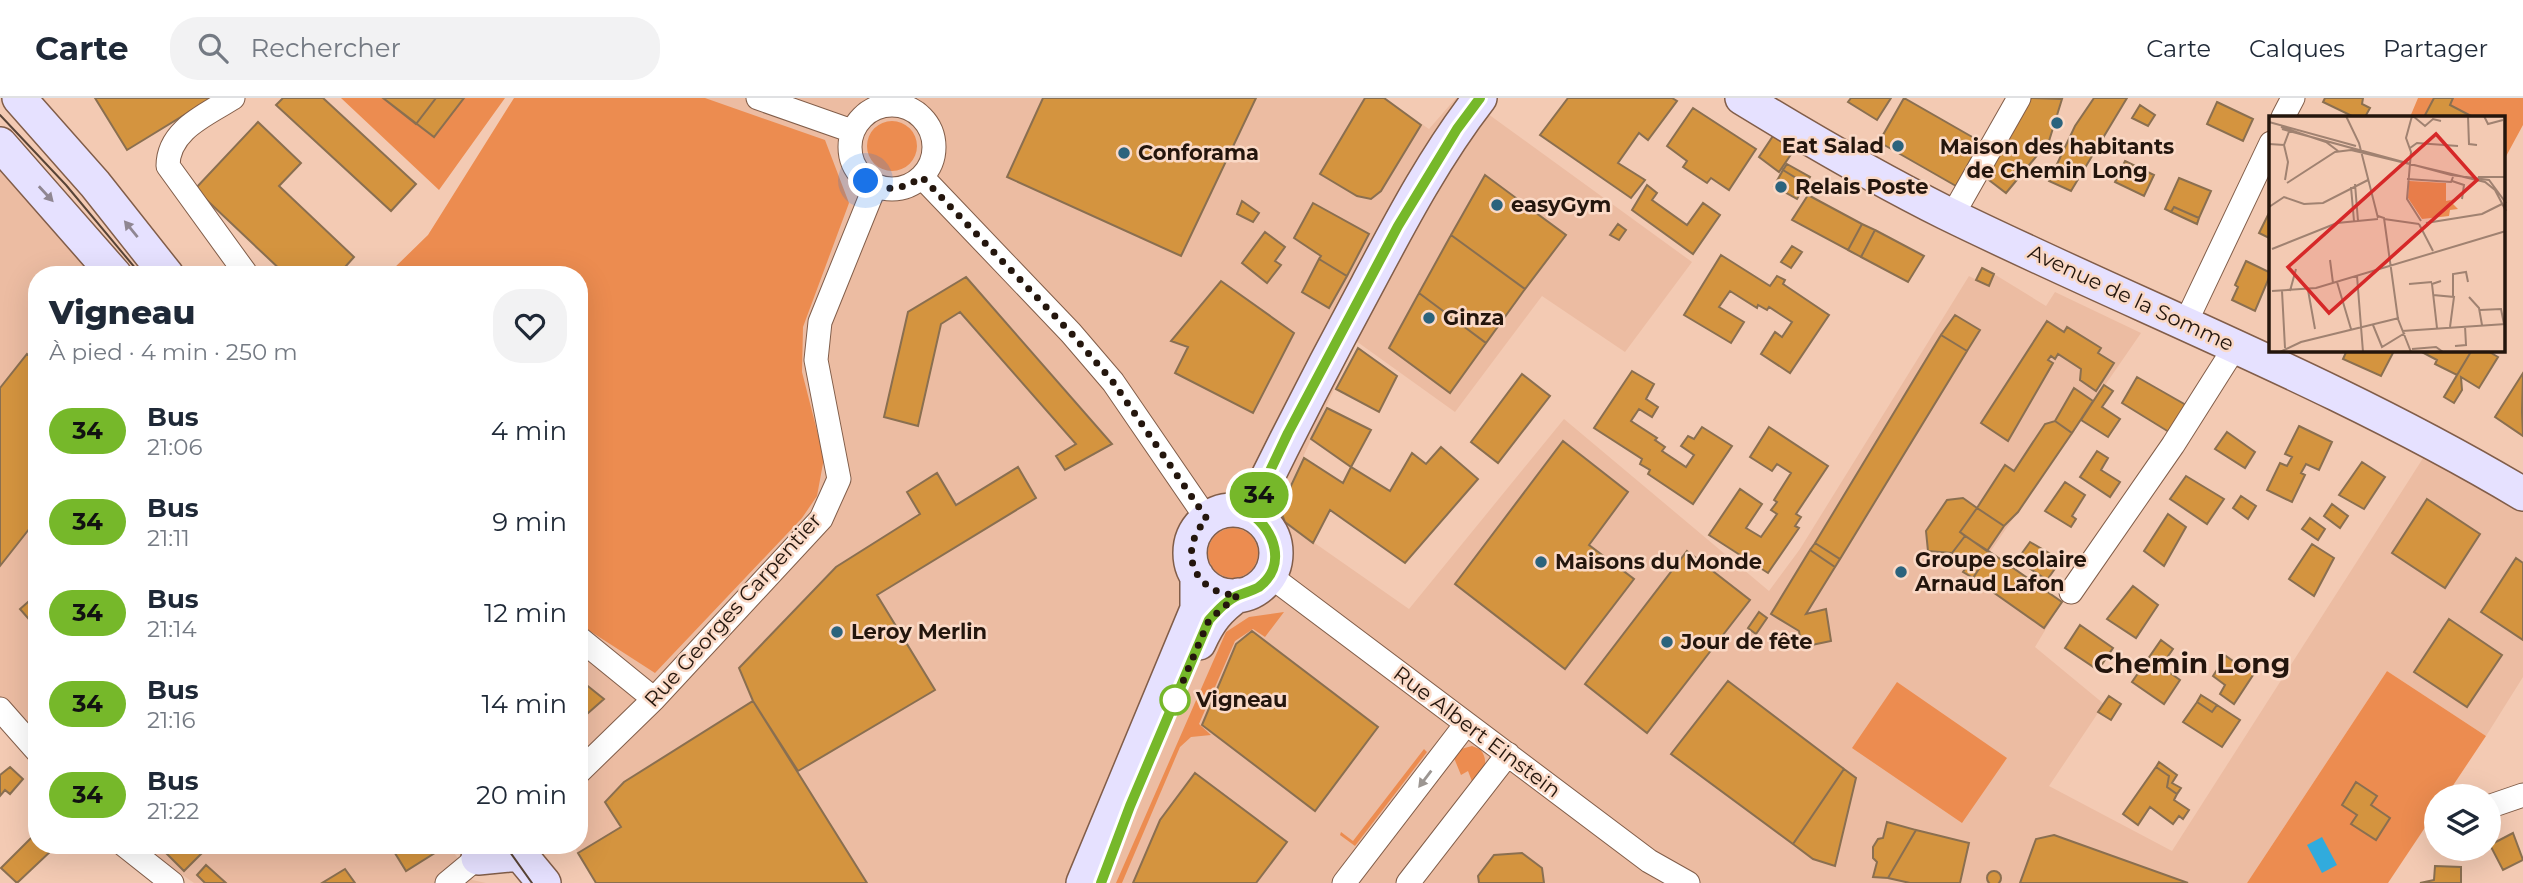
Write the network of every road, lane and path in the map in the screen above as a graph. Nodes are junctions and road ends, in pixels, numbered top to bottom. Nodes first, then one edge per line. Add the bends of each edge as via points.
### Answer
1 (5, 98) edge
2 (19, 98) edge
3 (233, 98) edge
4 (758, 98) edge
5 (1480, 98) edge
6 (1742, 98) edge
7 (2019, 98) edge
8 (2293, 98) edge
9 (909, 103) edge
10 (2284, 116) edge
11 (852, 131) junction
12 (0, 144) edge
13 (2269, 147) edge
14 (922, 177) junction
15 (95, 184) junction
16 (875, 186) junction
17 (1952, 216) junction
18 (107, 266) edge
19 (160, 266) edge
20 (240, 266) edge
21 (2185, 324) junction
22 (2235, 347) junction
23 (2523, 494) edge
24 (1250, 513) junction
25 (1207, 519) junction
26 (1269, 575) junction
27 (1197, 576) junction
28 (2071, 592) dead end
29 (1238, 595) junction
30 (588, 645) edge
31 (654, 699) junction
32 (0, 709) edge
33 (1466, 724) junction
34 (28, 741) edge
35 (1508, 754) junction
36 (588, 763) edge
37 (2523, 795) edge
38 (2501, 803) edge
39 (135, 854) edge
40 (545, 854) edge
41 (485, 858) edge
42 (172, 883) edge
43 (447, 883) edge
44 (544, 883) edge
45 (566, 883) edge
46 (1083, 883) edge
47 (1101, 883) edge
48 (1345, 883) edge
49 (1408, 883) edge
50 (1688, 883) edge

1 - 15 main road
2 - 15 main road
3 - 20 street via 172,142 168,166
4 - 11 street
5 - 24 main road via 1398,226
6 - 17 main road, Avenue de la Somme via 1827,150
7 - 17 street
8 - 10 street
9 - 11 street via 871,110
9 - 14 street via 933,137 931,164
11 - 16 street via 850,155 856,169
12 -> 18 main road
13 - 21 street
14 - 16 street via 906,187 890,190
14 - 25 street via 1113,382
19 -> 15 main road
16 - 31 street, Rue Georges Carpentier via 820,322 816,360 839,479 821,519
17 - 21 main road, Avenue de la Somme
21 - 22 main road, Avenue de la Somme
22 - 23 main road, Avenue de la Somme via 2434,441
22 - 28 street
24 - 25 main road via 1227,510
24 - 26 main road via 1271,533 1275,547
25 - 27 main road via 1198,528 1190,552
26 - 29 main road via 1261,585
26 - 33 street, Rue Albert Einstein
27 - 29 main road via 1215,592
27 - 46 main road via 1197,610
29 - 47 main road via 1209,620
30 - 31 street
31 - 36 street, Rue Georges Carpentier
32 - 34 street
33 - 35 street, Rue Albert Einstein
33 -> 48 street
35 - 49 street
35 - 50 street, Rue Albert Einstein via 1650,861
37 - 38 street
39 - 42 street
40 - 45 main road
41 - 43 street
41 - 44 main road via 520,854

